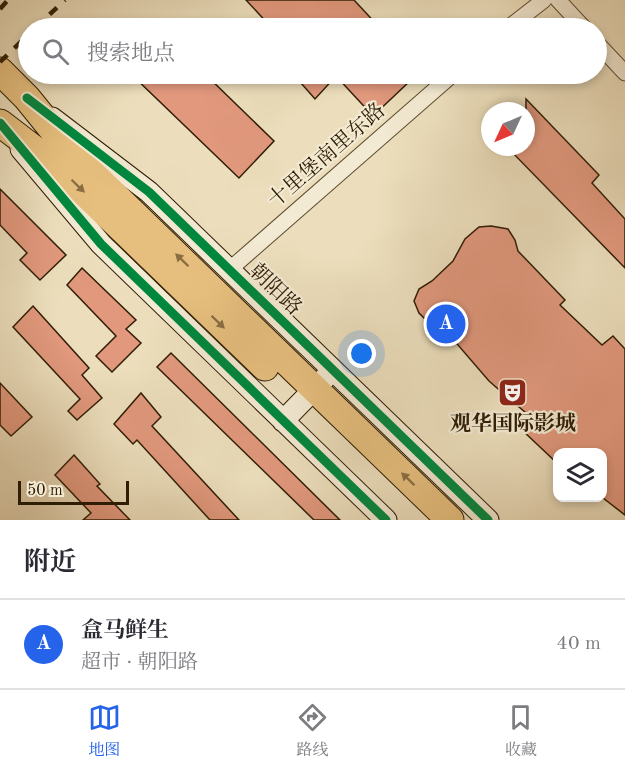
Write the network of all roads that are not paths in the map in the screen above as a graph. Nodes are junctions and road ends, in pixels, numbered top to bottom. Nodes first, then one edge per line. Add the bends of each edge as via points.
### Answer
1 (544, 0) edge
2 (558, 0) edge
3 (521, 18) edge
4 (575, 18) edge
5 (607, 53) edge
6 (0, 71) edge
7 (625, 72) edge
8 (442, 84) edge
9 (27, 98) junction
10 (0, 123) edge
11 (229, 270) junction
12 (308, 395) junction
13 (386, 520) edge
14 (423, 520) edge
15 (450, 520) edge
16 (488, 520) edge

1 - 3 street
2 - 4 street
5 - 7 street
6 - 9 highway, 朝阳路
8 - 11 street, 十里堡南里东路
9 - 11 street, 朝阳路 via 149,192
12 -> 9 highway, 朝阳路 via 74,156
10 -> 12 highway, 朝阳路 via 60,169
11 - 12 street, 朝阳路
12 - 13 street, 朝阳路
12 - 14 highway, 朝阳路
15 -> 12 highway, 朝阳路
12 - 16 street, 朝阳路

